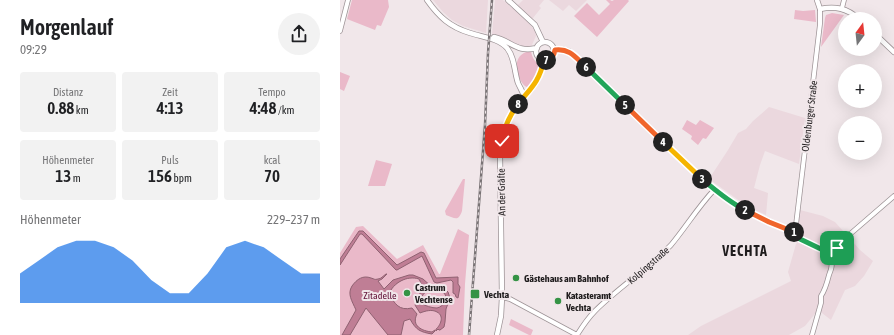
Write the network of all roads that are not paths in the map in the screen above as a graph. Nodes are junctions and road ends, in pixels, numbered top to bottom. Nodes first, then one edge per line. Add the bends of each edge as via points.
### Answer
1 (348, 0) edge
2 (427, 0) edge
3 (508, 0) edge
4 (817, 0) edge
5 (844, 0) edge
6 (842, 8) junction
7 (820, 9) junction
8 (849, 12) edge
9 (340, 31) edge
10 (482, 36) junction
11 (882, 41) edge
12 (543, 42) junction
13 (536, 48) junction
14 (555, 50) junction
15 (894, 52) edge
16 (544, 60) junction
17 (517, 76) junction
18 (531, 89) junction
19 (524, 97) junction
20 (714, 190) junction
21 (894, 196) edge
22 (795, 233) junction
23 (829, 255) junction
24 (502, 297) junction
25 (497, 335) edge
26 (577, 335) edge
27 (812, 335) edge

1 - 9 street
2 - 10 main road via 447,22
3 - 12 main road via 535,24
4 - 7 main road, Oldenburger Straße
5 - 6 street
6 - 7 main road
6 - 8 main road
7 - 22 street, Oldenburger Straße
10 - 13 main road via 503,40 524,50
10 - 17 main road via 506,47 512,57
11 - 15 main road
12 - 13 main road
12 - 14 main road via 550,43
13 - 16 main road via 537,54
14 - 16 main road via 550,59
14 - 20 street via 569,51
16 - 18 main road, An der Gräfte via 540,75
17 - 18 main road via 525,88
17 - 19 main road
18 - 19 main road, An der Gräfte
19 - 24 main road, An der Gräfte via 508,120 501,148
20 - 22 street via 740,207
20 - 26 street, Kolpingstraße via 670,245 594,311
21 - 23 street
22 - 23 street via 800,239
23 - 27 street via 832,266 821,296
24 - 25 main road, An der Gräfte
24 - 26 street

